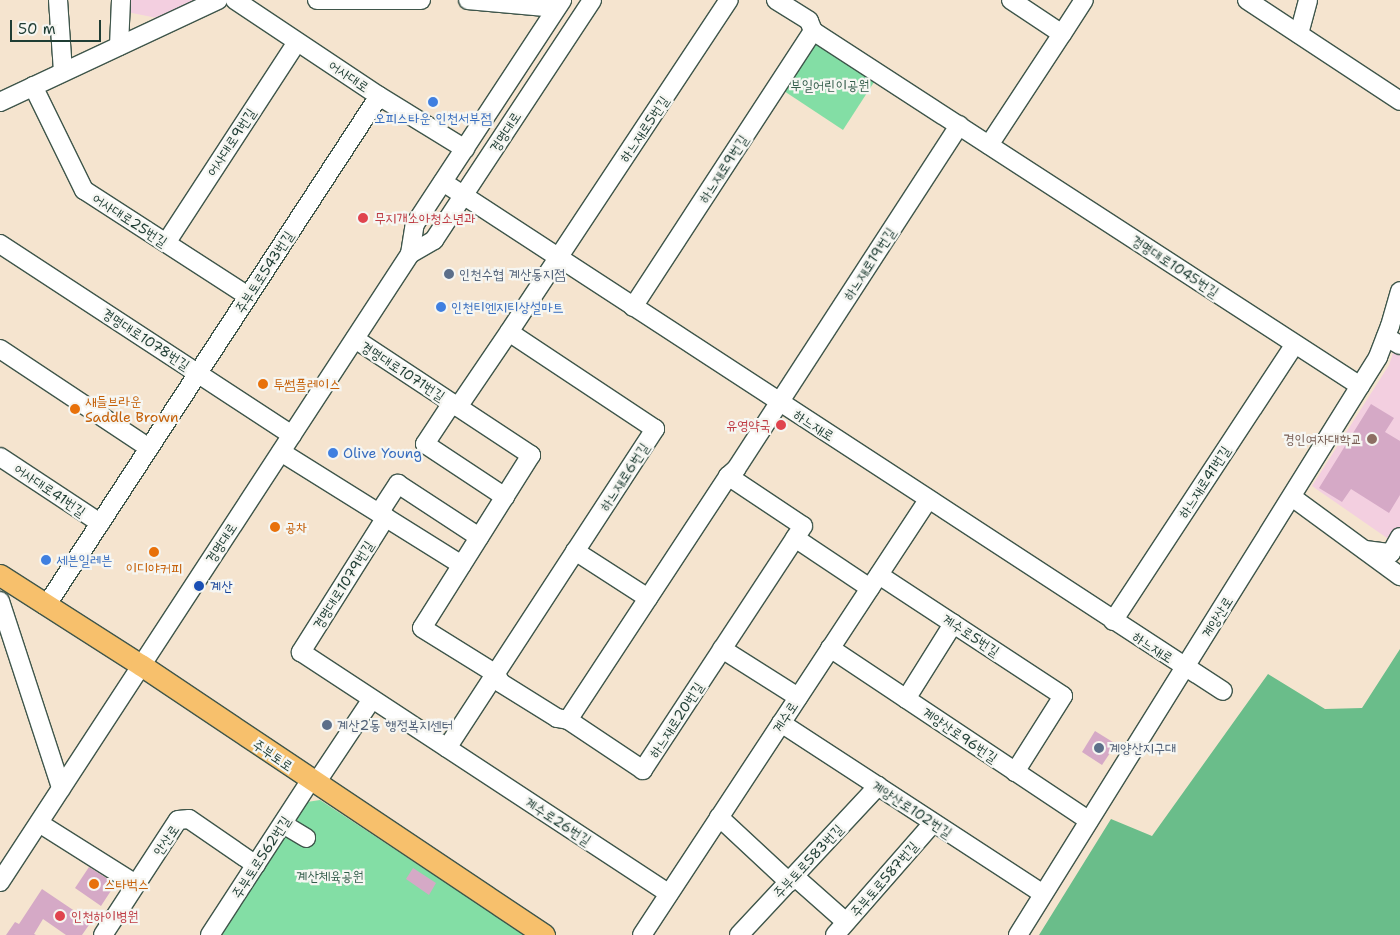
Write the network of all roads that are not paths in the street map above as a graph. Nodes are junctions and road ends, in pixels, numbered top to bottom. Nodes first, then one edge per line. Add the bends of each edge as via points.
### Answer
1 (58, 0) edge
2 (121, 0) edge
3 (218, 0) edge
4 (235, 0) edge
5 (317, 0) edge
6 (420, 0) edge
7 (468, 0) edge
8 (592, 0) edge
9 (729, 0) edge
10 (1011, 0) edge
11 (1084, 0) edge
12 (1247, 0) edge
13 (1308, 0) edge
14 (782, 2) edge
15 (559, 4) edge
16 (813, 31) junction
17 (1062, 34) junction
18 (1299, 34) junction
19 (297, 42) junction
20 (119, 46) junction
21 (63, 72) junction
22 (33, 86) junction
23 (379, 96) junction
24 (1400, 101) edge
25 (0, 102) edge
26 (958, 125) junction
27 (989, 145) junction
28 (465, 149) junction
29 (444, 182) junction
30 (464, 196) junction
31 (166, 243) junction
32 (0, 244) edge
33 (410, 254) junction
34 (558, 258) junction
35 (1400, 291) edge
36 (248, 296) junction
37 (633, 307) junction
38 (508, 332) junction
39 (354, 339) junction
40 (1393, 341) edge
41 (1295, 344) junction
42 (0, 350) edge
43 (198, 373) junction
44 (1360, 386) junction
45 (779, 402) junction
46 (455, 405) junction
47 (292, 435) junction
48 (149, 448) junction
49 (281, 452) junction
50 (0, 457) edge
51 (728, 476) junction
52 (505, 497) junction
53 (1292, 497) junction
54 (928, 500) junction
55 (382, 515) junction
56 (100, 523) junction
57 (479, 537) junction
58 (1400, 537) edge
59 (795, 538) junction
60 (1365, 550) junction
61 (575, 552) junction
62 (462, 565) junction
63 (0, 576) edge
64 (1400, 576) edge
65 (875, 581) junction
66 (648, 598) junction
67 (0, 601) edge
68 (46, 606) junction
69 (1114, 621) junction
70 (953, 624) junction
71 (830, 648) junction
72 (722, 649) junction
73 (301, 652) joint
74 (141, 665) junction
75 (1186, 668) junction
76 (496, 674) junction
77 (1222, 690) dead end
78 (798, 697) junction
79 (372, 699) junction
80 (906, 699) junction
81 (568, 720) junction
82 (781, 723) junction
83 (447, 748) junction
84 (1015, 772) junction
85 (313, 782) junction
86 (878, 786) junction
87 (62, 788) junction
88 (719, 817) junction
89 (1089, 821) junction
90 (39, 822) junction
91 (934, 822) junction
92 (282, 824) junction
93 (306, 838) dead end
94 (256, 864) junction
95 (792, 879) junction
96 (0, 882) edge
97 (136, 884) junction
98 (669, 894) junction
99 (1043, 894) junction
100 (840, 929) edge
101 (102, 935) edge
102 (210, 935) edge
103 (544, 935) edge
104 (642, 935) edge
105 (739, 935) edge
106 (1018, 935) edge

1 - 21 street
2 - 20 street
3 - 20 street
4 - 19 street, 어사대로
5 - 6 street
7 - 15 street
8 - 30 street, 경명대로
9 - 34 street, 하느재로5번길
10 - 17 street
11 - 17 street
12 - 18 street
13 - 18 street
14 - 16 street, 경명대로1045번길 via 809,21
15 - 28 street, 경명대로
16 - 26 street, 경명대로1045번길
16 - 37 street, 하느재로9번길
17 - 27 street
18 - 24 street
19 - 23 street, 어사대로
19 - 31 street, 어사대로9번길
20 - 21 street
21 - 22 street
22 - 25 street
22 - 31 street, 어사대로25번길 via 84,190
23 - 28 street, 어사대로
23 - 36 street, 주부토로543번길
26 - 27 street, 경명대로1045번길
26 - 45 street, 하느재로19번길
27 - 41 street, 경명대로1045번길
28 - 29 street, 경명대로
29 - 30 street, 하느재로
29 - 33 street, 경명대로 via 415,224
30 - 33 street, 경명대로 via 434,240
30 - 34 street, 하느재로
31 - 36 street, 어사대로25번길
32 - 43 street, 경명대로1078번길
33 - 39 street, 경명대로
34 - 37 street, 하느재로
34 - 38 street
35 - 40 street, 계양산로
36 - 43 street, 주부토로543번길
37 - 45 street, 하느재로
38 - 46 street
38 - 61 street, 하느재로6번길 via 655,429
39 - 46 street, 경명대로1071번길
39 - 47 street, 경명대로
40 - 44 street, 계양산로 via 1378,357
41 - 44 street, 경명대로1045번길
41 - 69 street, 하느재로41번길
42 - 48 street
43 - 47 street, 경명대로1078번길
43 - 48 street, 주부토로543번길
44 - 53 street, 계양산로
45 - 51 street via 736,469
45 - 54 street, 하느재로
46 - 52 street, 경명대로1071번길 via 531,455
46 - 52 street, 경명대로1071번길 via 425,444
47 - 49 street, 경명대로
48 - 56 street, 주부토로543번길
49 - 55 street
49 - 74 street, 경명대로
50 - 56 street, 어사대로41번길
51 - 59 street via 803,526
51 - 66 street
52 - 57 street, 경명대로1071번길
53 - 60 street
53 - 75 street, 계양산로
54 - 65 street, 계수로
54 - 69 street, 하느재로
55 - 57 street, 경명대로1079번길 via 398,484
55 - 62 street
55 - 73 street, 경명대로1079번길
56 - 68 street, 주부토로543번길
57 - 62 street
58 - 60 street via 1391,553
59 - 65 street, 계수로5번길
59 - 72 street, 하느재로20번길
60 - 64 street
61 - 66 street
61 - 76 street, 하느재로6번길
62 - 76 street via 422,628
63 - 68 main road, 주부토로
65 - 70 street, 계수로5번길
65 - 71 street, 계수로
66 - 81 street
67 - 87 street
68 - 74 main road, 주부토로
69 - 75 street, 하느재로
70 - 80 street
70 - 84 street, 계수로5번길 via 1063,696
71 - 78 street, 계수로
71 - 80 street, 계양산로96번길
72 - 78 street
72 - 81 street, 하느재로20번길 via 643,770
73 - 79 street, 계수로26번길
74 - 85 main road, 주부토로
74 - 87 street, 경명대로
75 - 77 street, 하느재로
75 - 89 street, 계양산로
76 - 81 street via 501,683 557,718
76 - 83 street, 하느재로6번길
78 - 82 street, 계수로
79 - 83 street, 계수로26번길
79 - 85 street, 주부토로562번길 via 318,780
80 - 84 street, 계양산로96번길
82 - 86 street, 계양산로102번길
82 - 88 street, 계수로
83 - 98 street, 계수로26번길
84 - 89 street, 계양산로96번길
85 - 92 street, 주부토로562번길 via 308,784
85 - 103 main road, 주부토로
86 - 91 street, 계양산로102번길
86 - 95 street, 주부토로583번길
87 - 90 street, 경명대로
88 - 95 street
88 - 98 street, 계수로
89 - 99 street, 계양산로
90 - 96 street, 경명대로
90 - 97 street
91 - 99 street, 계양산로102번길
91 - 100 street, 주부토로587번길
92 - 93 street
92 - 94 street, 주부토로562번길
94 - 97 street, 안산로 via 189,818 178,820
94 - 102 street, 주부토로562번길
95 - 100 street
95 - 105 street, 주부토로583번길
97 - 101 street, 안산로
98 - 104 street, 계수로
99 - 106 street, 계양산로

